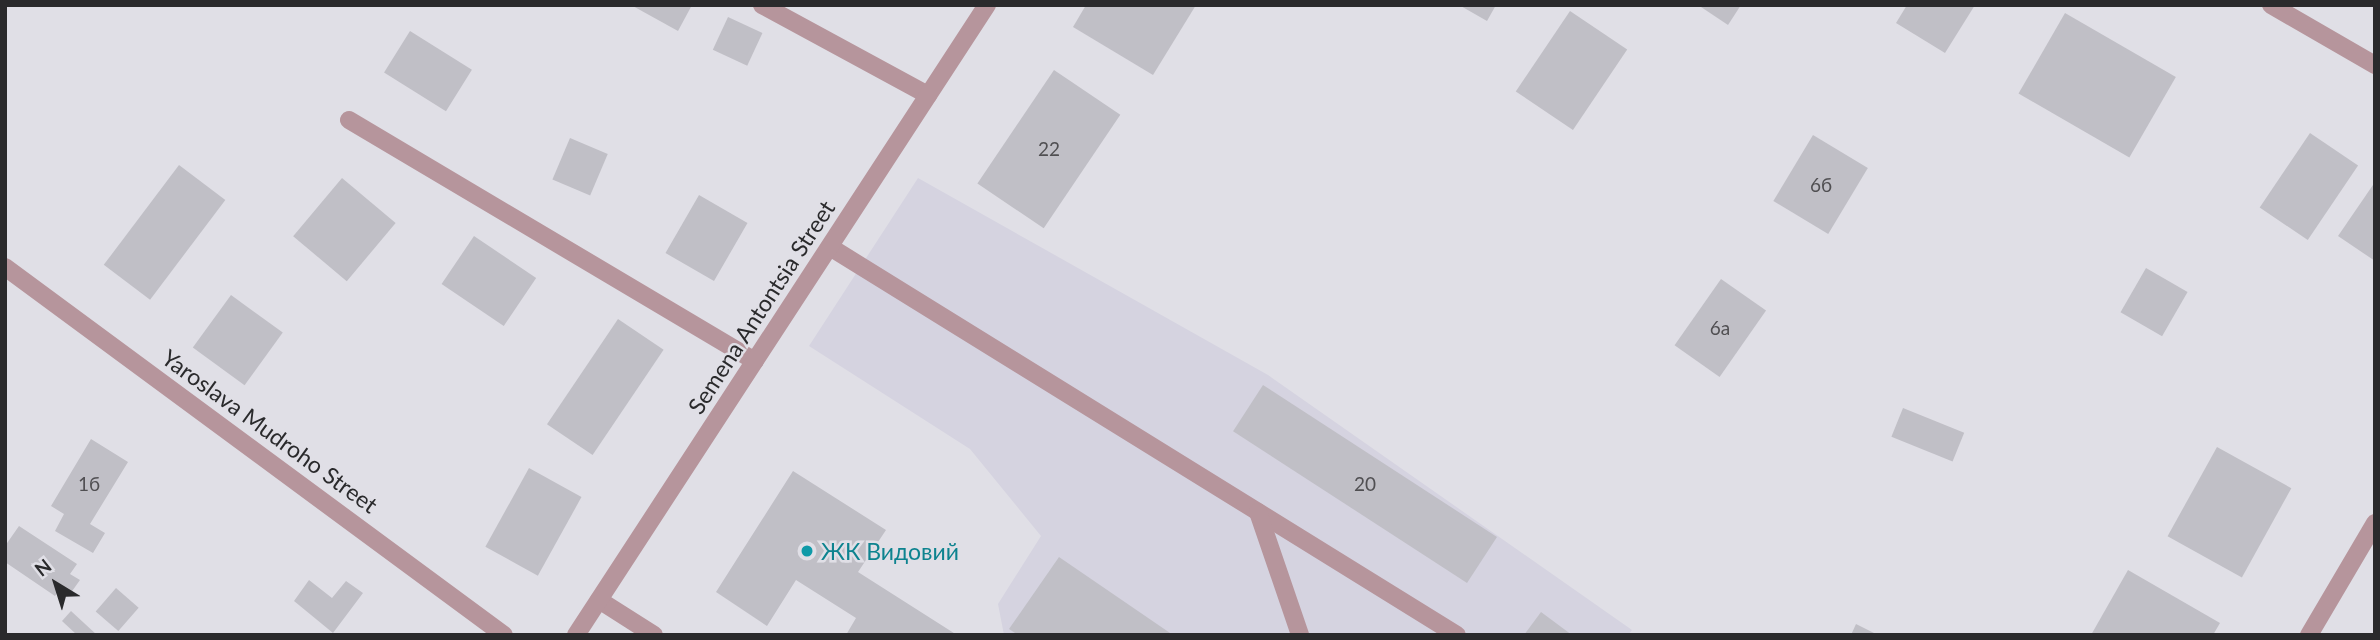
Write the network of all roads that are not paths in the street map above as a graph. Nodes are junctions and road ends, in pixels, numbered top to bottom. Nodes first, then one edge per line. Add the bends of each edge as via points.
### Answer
1 (762, 5) edge
2 (986, 5) edge
3 (2272, 5) edge
4 (2375, 65) edge
5 (928, 95) junction
6 (349, 120) dead end
7 (830, 247) junction
8 (5, 267) edge
9 (755, 361) junction
10 (1258, 512) junction
11 (2375, 523) edge
12 (599, 600) junction
13 (505, 635) edge
14 (576, 635) edge
15 (654, 635) edge
16 (1300, 635) edge
17 (1457, 635) edge
18 (2309, 635) edge

1 - 5 street
2 - 5 street, Semena Antontsia Street
3 - 4 street
5 - 7 street, Semena Antontsia Street
6 - 9 street
7 - 9 street, Semena Antontsia Street
7 - 10 street
8 - 13 street, Yaroslava Mudroho Street
9 - 12 street, Semena Antontsia Street
10 - 16 street
10 - 17 street
11 - 18 street
12 - 14 street, Semena Antontsia Street
12 - 15 street

